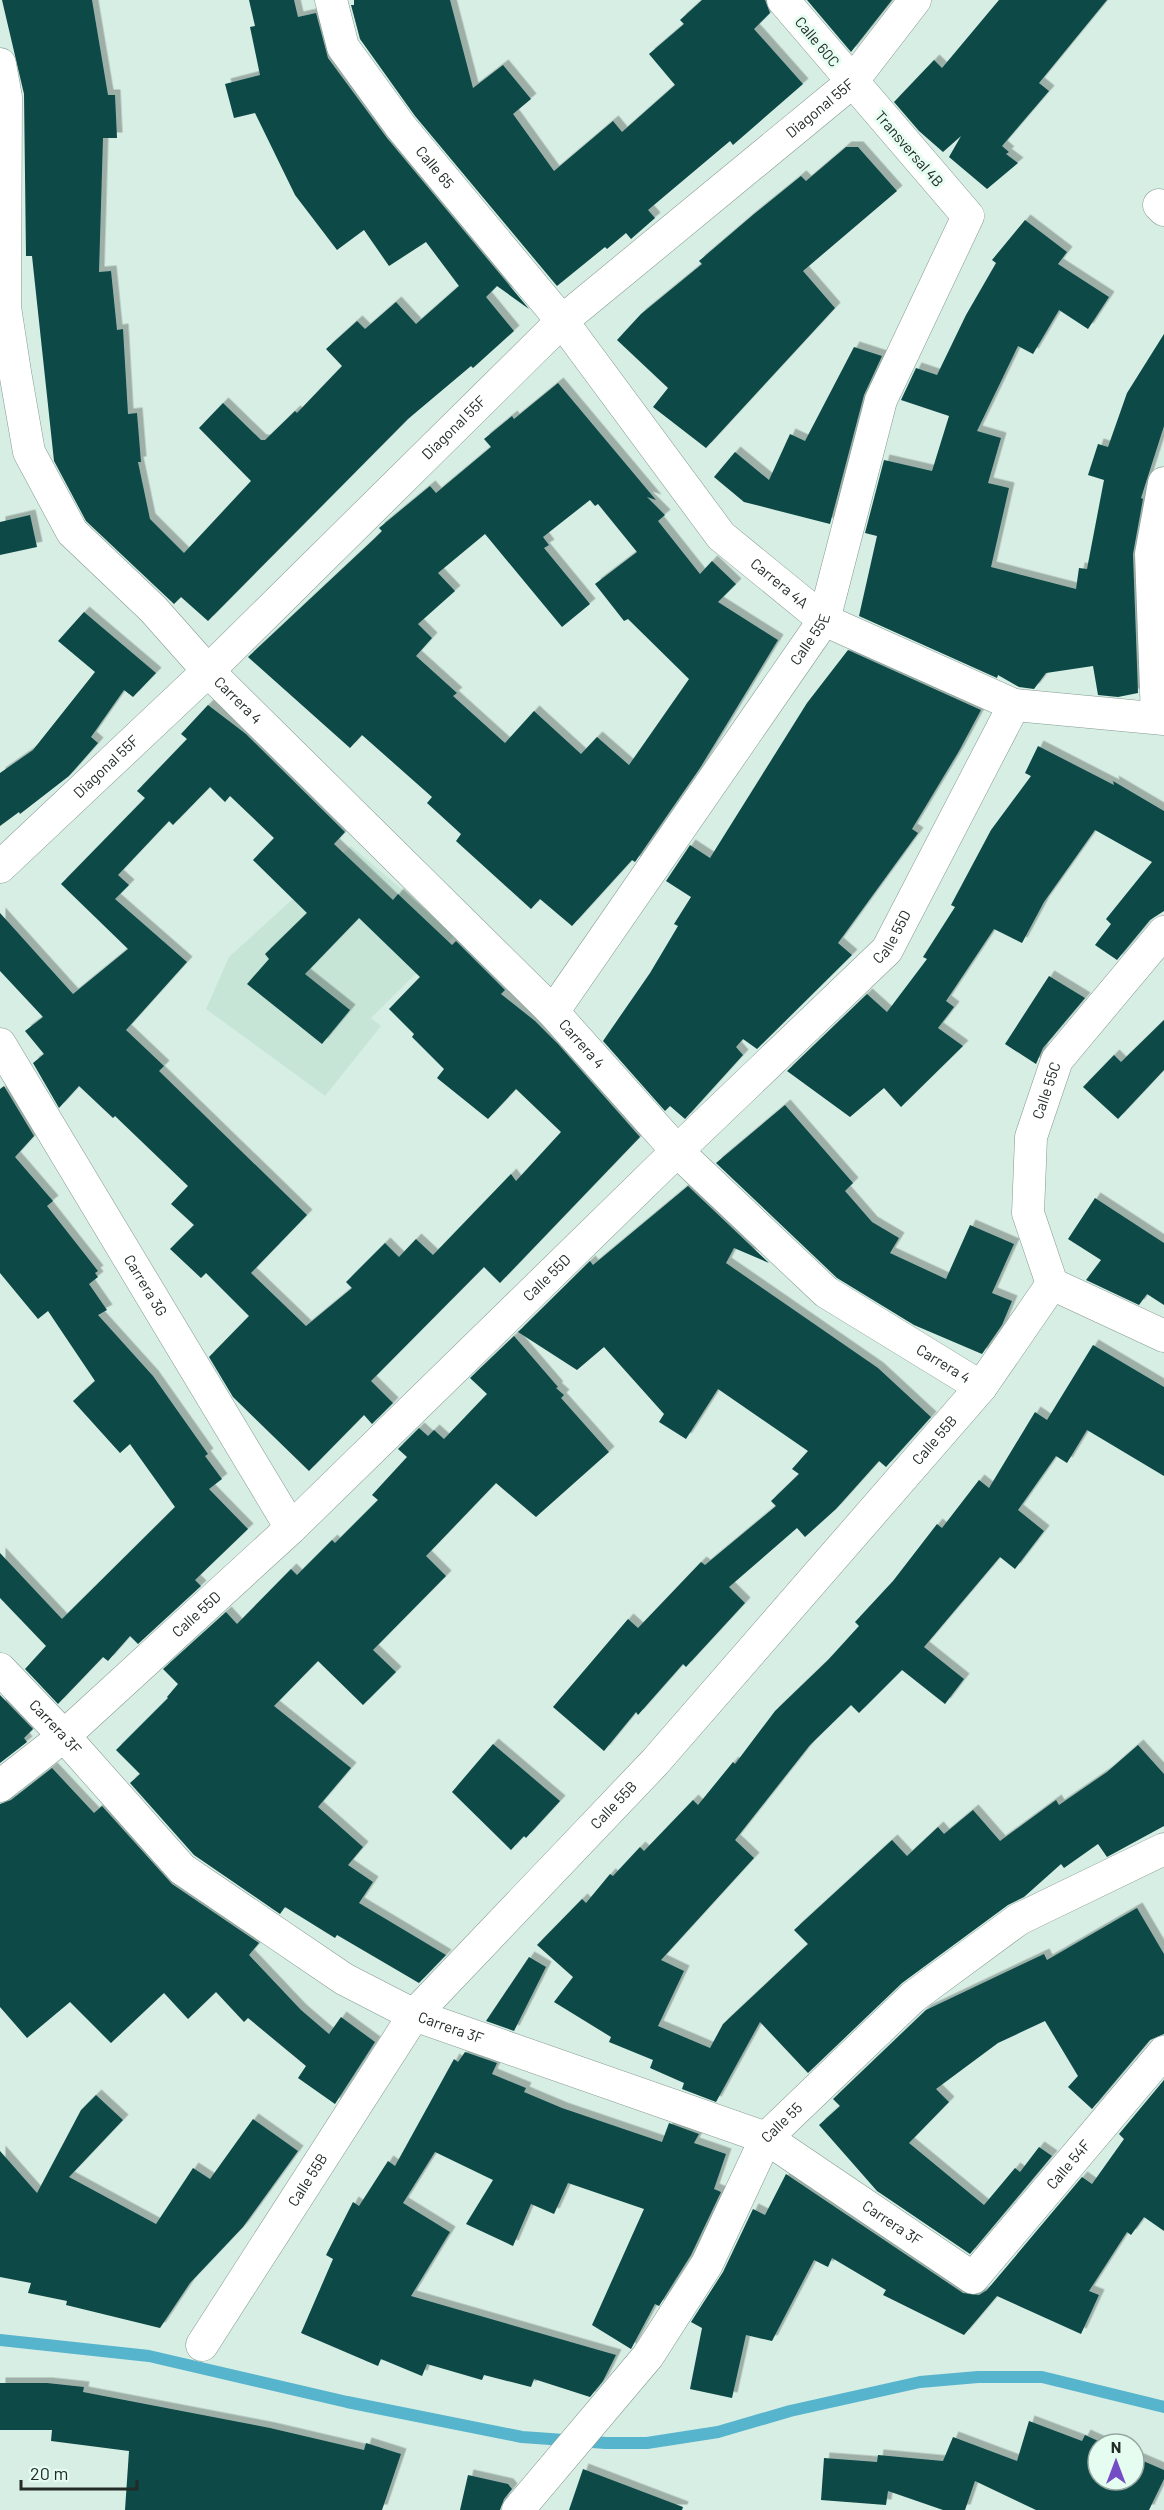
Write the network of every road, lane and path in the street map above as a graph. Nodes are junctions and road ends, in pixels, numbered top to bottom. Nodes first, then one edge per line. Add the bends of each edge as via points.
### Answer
1 (331, 0) edge
2 (783, 0) edge
3 (915, 0) edge
4 (0, 64) edge
5 (851, 83) junction
6 (968, 216) joint
7 (3, 308) edge
8 (562, 321) junction
9 (1164, 483) edge
10 (824, 620) junction
11 (208, 671) junction
12 (1014, 705) junction
13 (1161, 718) edge
14 (0, 867) edge
15 (1164, 932) edge
16 (553, 1012) junction
17 (0, 1044) edge
18 (677, 1151) junction
19 (1052, 1284) junction
20 (1164, 1336) edge
21 (981, 1387) junction
22 (291, 1528) junction
23 (0, 1669) edge
24 (64, 1736) junction
25 (0, 1786) edge
26 (1164, 1849) edge
27 (414, 2015) junction
28 (1164, 2052) edge
29 (766, 2138) junction
30 (973, 2278) joint
31 (202, 2345) dead end
32 (518, 2510) edge

1 - 8 street, Calle 65 via 343,47 401,128
2 - 5 street, Calle 60C
3 - 5 street, Diagonal 55F
4 - 7 street, Carrera 4 via 6,97
5 - 6 street, Transversal 4B
5 - 8 street, Diagonal 55F
6 - 10 street, Calle 55E via 881,400
7 - 11 street, Carrera 4 via 29,452 72,532 153,609
8 - 10 street, Carrera 4A via 721,536
8 - 11 street, Diagonal 55F
9 - 13 street via 1151,554
10 - 12 street, Carrera 4A
10 - 16 street, Calle 55E
11 - 14 street, Diagonal 55F
11 - 16 street, Carrera 4
12 - 13 street, Carrera 4A
12 - 18 street, Calle 55D via 887,950
15 - 19 street, Calle 55C via 1058,1060 1032,1137 1028,1213
16 - 18 street, Carrera 4
17 - 22 street, Carrera 3G
18 - 21 street, Carrera 4 via 826,1292
18 - 22 street, Calle 55D
19 - 20 street
19 - 21 street, Calle 55B
21 - 27 street, Calle 55B via 655,1762
22 - 24 street, Calle 55D
23 - 24 street, Carrera 3F
24 - 25 street, Calle 55D
24 - 27 street, Carrera 3F via 182,1869 344,1979
26 - 29 street, Calle 55 via 1019,1919 913,1997
27 - 29 street, Carrera 3F
27 - 31 street, Calle 55B
28 - 30 street, Calle 54F
29 - 30 street, Carrera 3F
29 - 32 street, Calle 55 via 707,2264 648,2356

